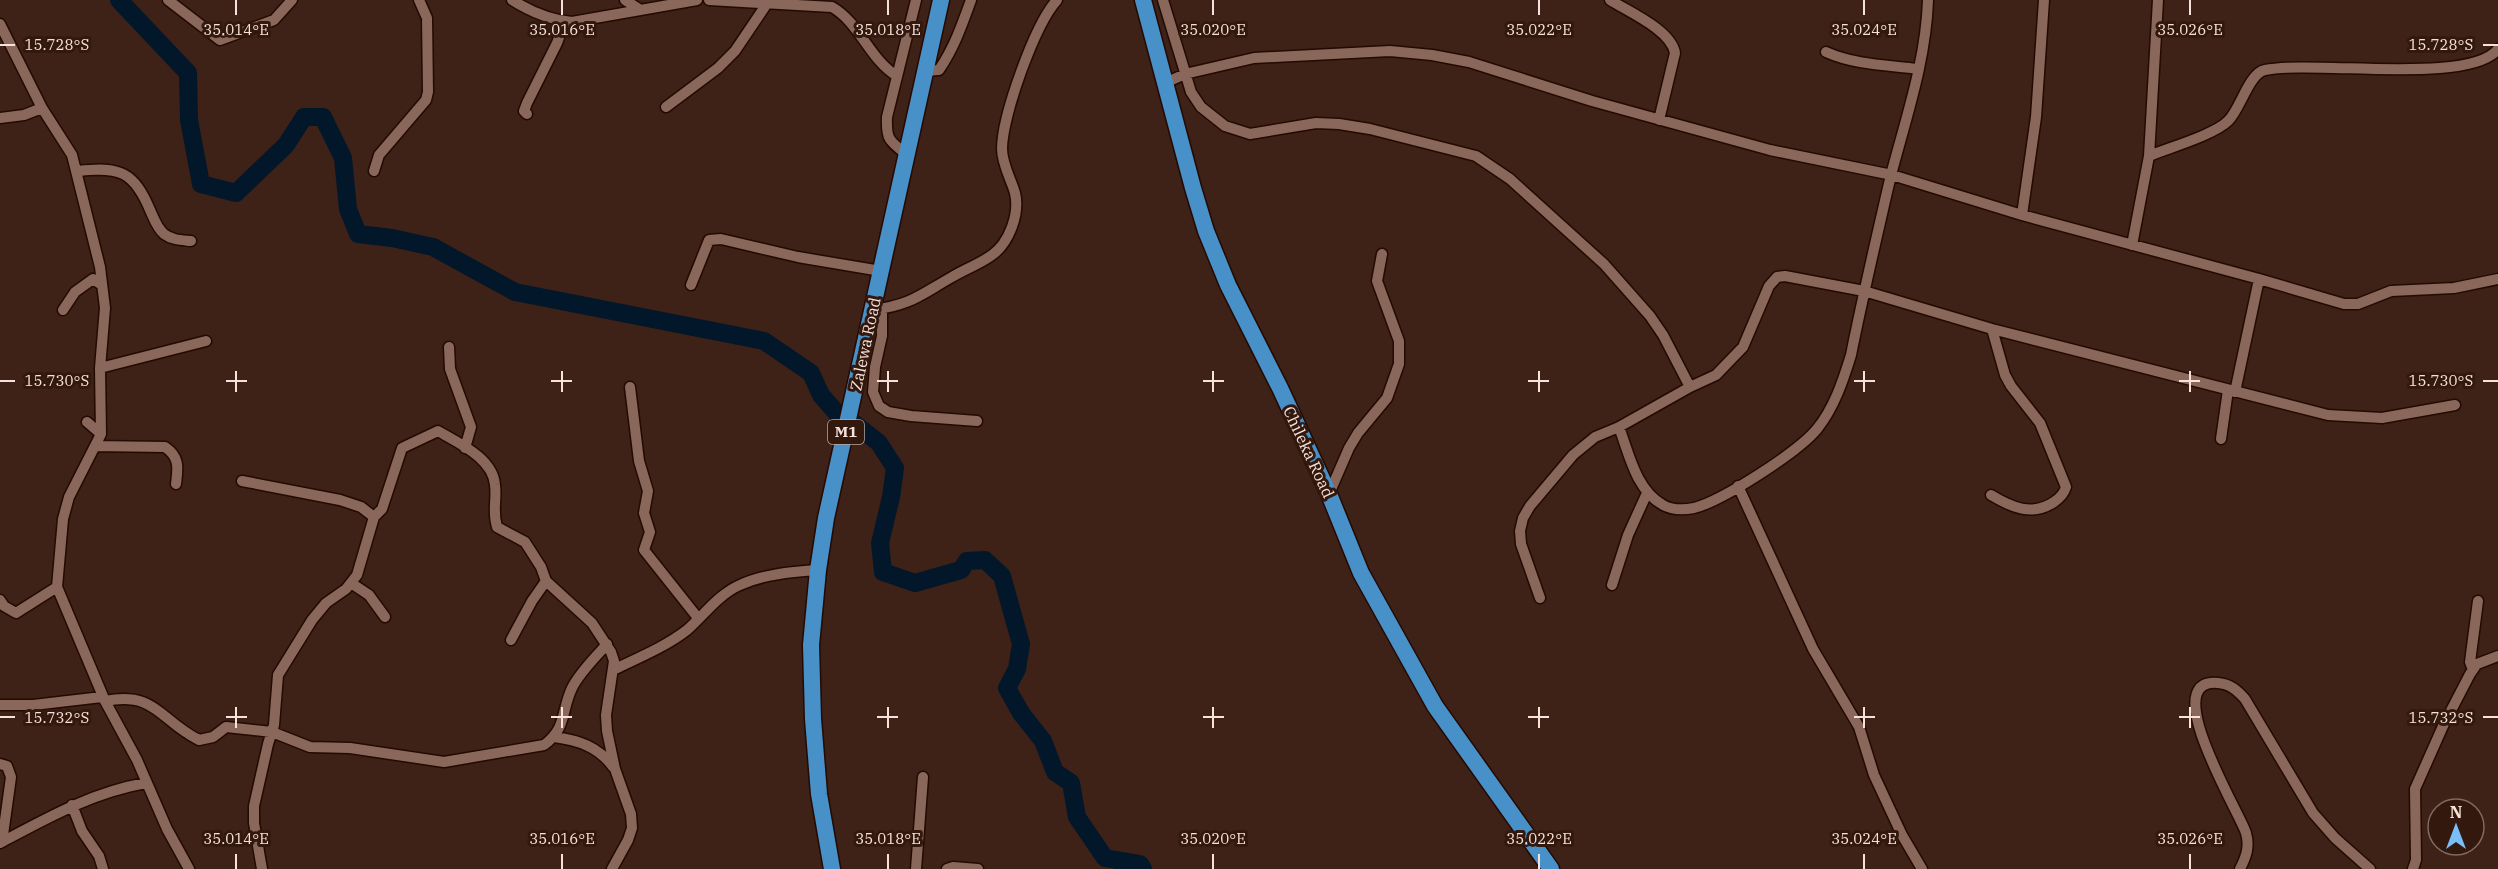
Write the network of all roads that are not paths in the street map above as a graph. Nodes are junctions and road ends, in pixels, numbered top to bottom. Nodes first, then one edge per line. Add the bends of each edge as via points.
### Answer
1 (168, 0) edge
2 (292, 0) edge
3 (420, 0) edge
4 (512, 0) edge
5 (625, 0) edge
6 (697, 0) edge
7 (709, 0) edge
8 (916, 0) edge
9 (941, 0) edge
10 (971, 0) edge
11 (1057, 0) edge
12 (1135, 0) edge
13 (1143, 0) edge
14 (1163, 0) edge
15 (1610, 0) edge
16 (1928, 0) edge
17 (2044, 0) edge
18 (2158, 0) edge
19 (766, 5) junction
20 (639, 9) junction
21 (565, 21) junction
22 (0, 24) edge
23 (2498, 49) edge
24 (1826, 52) dead end
25 (1918, 69) junction
26 (925, 71) junction
27 (1185, 74) junction
28 (897, 76) junction
29 (1165, 83) junction
30 (666, 107) dead end
31 (42, 108) junction
32 (527, 114) dead end
33 (0, 118) edge
34 (1659, 120) junction
35 (906, 154) junction
36 (2149, 156) junction
37 (78, 171) junction
38 (374, 171) dead end
39 (1892, 175) junction
40 (2022, 215) junction
41 (191, 242) dead end
42 (2132, 245) junction
43 (1382, 254) dead end
44 (881, 271) junction
45 (2259, 279) junction
46 (2498, 279) edge
47 (102, 285) junction
48 (691, 285) dead end
49 (1864, 291) junction
50 (878, 309) junction
51 (63, 310) dead end
52 (1992, 329) junction
53 (206, 341) dead end
54 (449, 346) dead end
55 (100, 368) junction
56 (630, 387) dead end
57 (1690, 387) junction
58 (2232, 391) junction
59 (2455, 405) dead end
60 (977, 421) dead end
61 (87, 422) dead end
62 (1619, 427) junction
63 (101, 434) junction
64 (2221, 439) dead end
65 (95, 446) junction
66 (465, 448) junction
67 (242, 482) dead end
68 (176, 484) dead end
69 (1738, 486) junction
70 (1647, 493) junction
71 (1329, 494) junction
72 (1991, 495) dead end
73 (374, 517) junction
74 (818, 570) junction
75 (546, 581) junction
76 (351, 583) junction
77 (1612, 585) dead end
78 (57, 587) junction
79 (1540, 598) dead end
80 (0, 600) edge
81 (2478, 601) dead end
82 (384, 617) dead end
83 (698, 618) junction
84 (511, 640) dead end
85 (607, 644) junction
86 (2498, 656) edge
87 (613, 670) junction
88 (2473, 670) junction
89 (105, 701) junction
90 (0, 705) edge
91 (272, 732) junction
92 (554, 737) junction
93 (0, 764) edge
94 (615, 769) junction
95 (922, 777) dead end
96 (146, 783) junction
97 (72, 805) junction
98 (1, 842) edge
99 (103, 869) edge
100 (189, 869) edge
101 (262, 869) edge
102 (612, 869) edge
103 (832, 869) edge
104 (916, 869) edge
105 (947, 869) edge
106 (978, 869) edge
107 (1538, 869) edge
108 (1551, 869) edge
109 (1922, 869) edge
110 (2240, 869) edge
111 (2370, 869) edge
112 (2414, 869) edge

1 - 2 street via 220,40 270,22
3 - 38 street via 428,18 426,100 380,155
4 - 21 street via 539,14
5 - 20 street
6 - 20 street
7 - 19 street
8 - 28 street
9 - 26 highway, Zalewa Road / M1
10 - 26 street via 949,56 939,70
11 - 50 street via 1039,27 1008,113 1002,149 1016,196 1007,237 992,256 920,297 898,307
12 - 107 highway via 1183,188 1221,290 1298,448 1353,576 1423,702
13 - 29 highway, Chileka Road
14 - 27 street
15 - 34 street via 1664,34 1674,46
16 - 25 street
17 - 40 street via 2036,117
18 - 36 street
19 - 28 street via 832,7 843,14 881,65
19 - 30 street via 735,51
20 - 21 street
21 - 32 street via 527,103
22 - 31 street
23 - 36 street via 2492,56 2462,67 2310,66 2264,70 2255,75 2235,112 2223,125
24 - 25 street via 1862,63
25 - 39 street
26 - 35 highway, Zalewa Road / M1
27 - 29 street
27 - 34 street via 1254,58 1390,51 1432,55 1469,62
27 - 57 street via 1195,100 1235,131 1250,134 1316,123 1339,124 1476,156 1510,179 1604,264 1657,326
28 - 35 street via 886,131 890,142
29 - 71 highway, Chileka Road via 1193,188 1223,274
31 - 33 street
31 - 37 street
34 - 39 street via 1770,150
35 - 44 highway, Zalewa Road / M1
36 - 42 street
37 - 41 street via 101,169 131,178 159,229 175,240
37 - 47 street
39 - 40 street
39 - 49 street
40 - 42 street
42 - 45 street
43 - 71 street via 1377,281 1399,341 1400,364 1391,390 1349,448
44 - 48 street via 720,239 709,240
44 - 50 highway, Zalewa Road / M1
45 - 46 street via 2344,304 2358,304 2391,291 2454,288
45 - 58 street
47 - 51 street via 93,279 75,292
47 - 55 street via 105,308
49 - 52 street
49 - 57 street via 1785,276 1777,278 1732,360 1716,375
49 - 69 street via 1851,355 1829,411 1800,445
50 - 60 street via 882,336 873,392 879,406 888,412 911,416
50 - 74 highway, Zalewa Road / M1 via 826,518
52 - 58 street
52 - 72 street via 2005,375 2040,423 2066,487 2060,498 2038,510 2023,510
53 - 55 street
54 - 66 street via 450,369 471,427
55 - 63 street
56 - 83 street via 639,461 648,490 644,513 650,532 645,550
57 - 62 street
58 - 59 street via 2328,415 2382,418
58 - 64 street
61 - 63 street
62 - 70 street
62 - 79 street via 1584,445 1523,518 1521,544
63 - 65 street
65 - 68 street via 165,447 177,460
65 - 78 street via 69,497 63,519
66 - 73 street via 438,431 402,448 382,509
66 - 75 street via 492,472 497,527 525,542
67 - 73 street via 340,500 361,507
69 - 70 street via 1715,500 1678,510
69 - 109 street via 1813,649 1858,727 1874,775
70 - 77 street
71 - 108 highway, Chileka Road via 1361,573 1435,706
73 - 76 street via 357,575
74 - 83 street via 795,571 745,583
74 - 103 highway, Zalewa Road / M1 via 811,645 813,719 819,794
75 - 84 street
75 - 85 street via 592,624
76 - 82 street via 369,595
76 - 91 street via 312,620 278,675
78 - 80 street via 16,613
78 - 89 street
81 - 88 street via 2470,662
83 - 87 street via 656,650
85 - 87 street
85 - 92 street via 575,683
86 - 88 street via 2477,664
87 - 94 street via 606,715
88 - 112 street via 2415,789
89 - 90 street via 102,697
89 - 91 street via 139,699 199,740 213,737 226,727
89 - 96 street
91 - 92 street via 310,747 350,748 444,762 544,745
91 - 101 street via 254,806
92 - 94 street via 581,742 605,755
93 - 98 street via 7,766 11,777
94 - 102 street via 632,828
95 - 104 street
96 - 97 street
96 - 100 street
97 - 98 street
97 - 99 street
105 - 106 street
110 - 111 street via 2247,853 2247,836 2215,772 2195,706 2198,689 2207,684 2229,685 2245,699 2313,813

